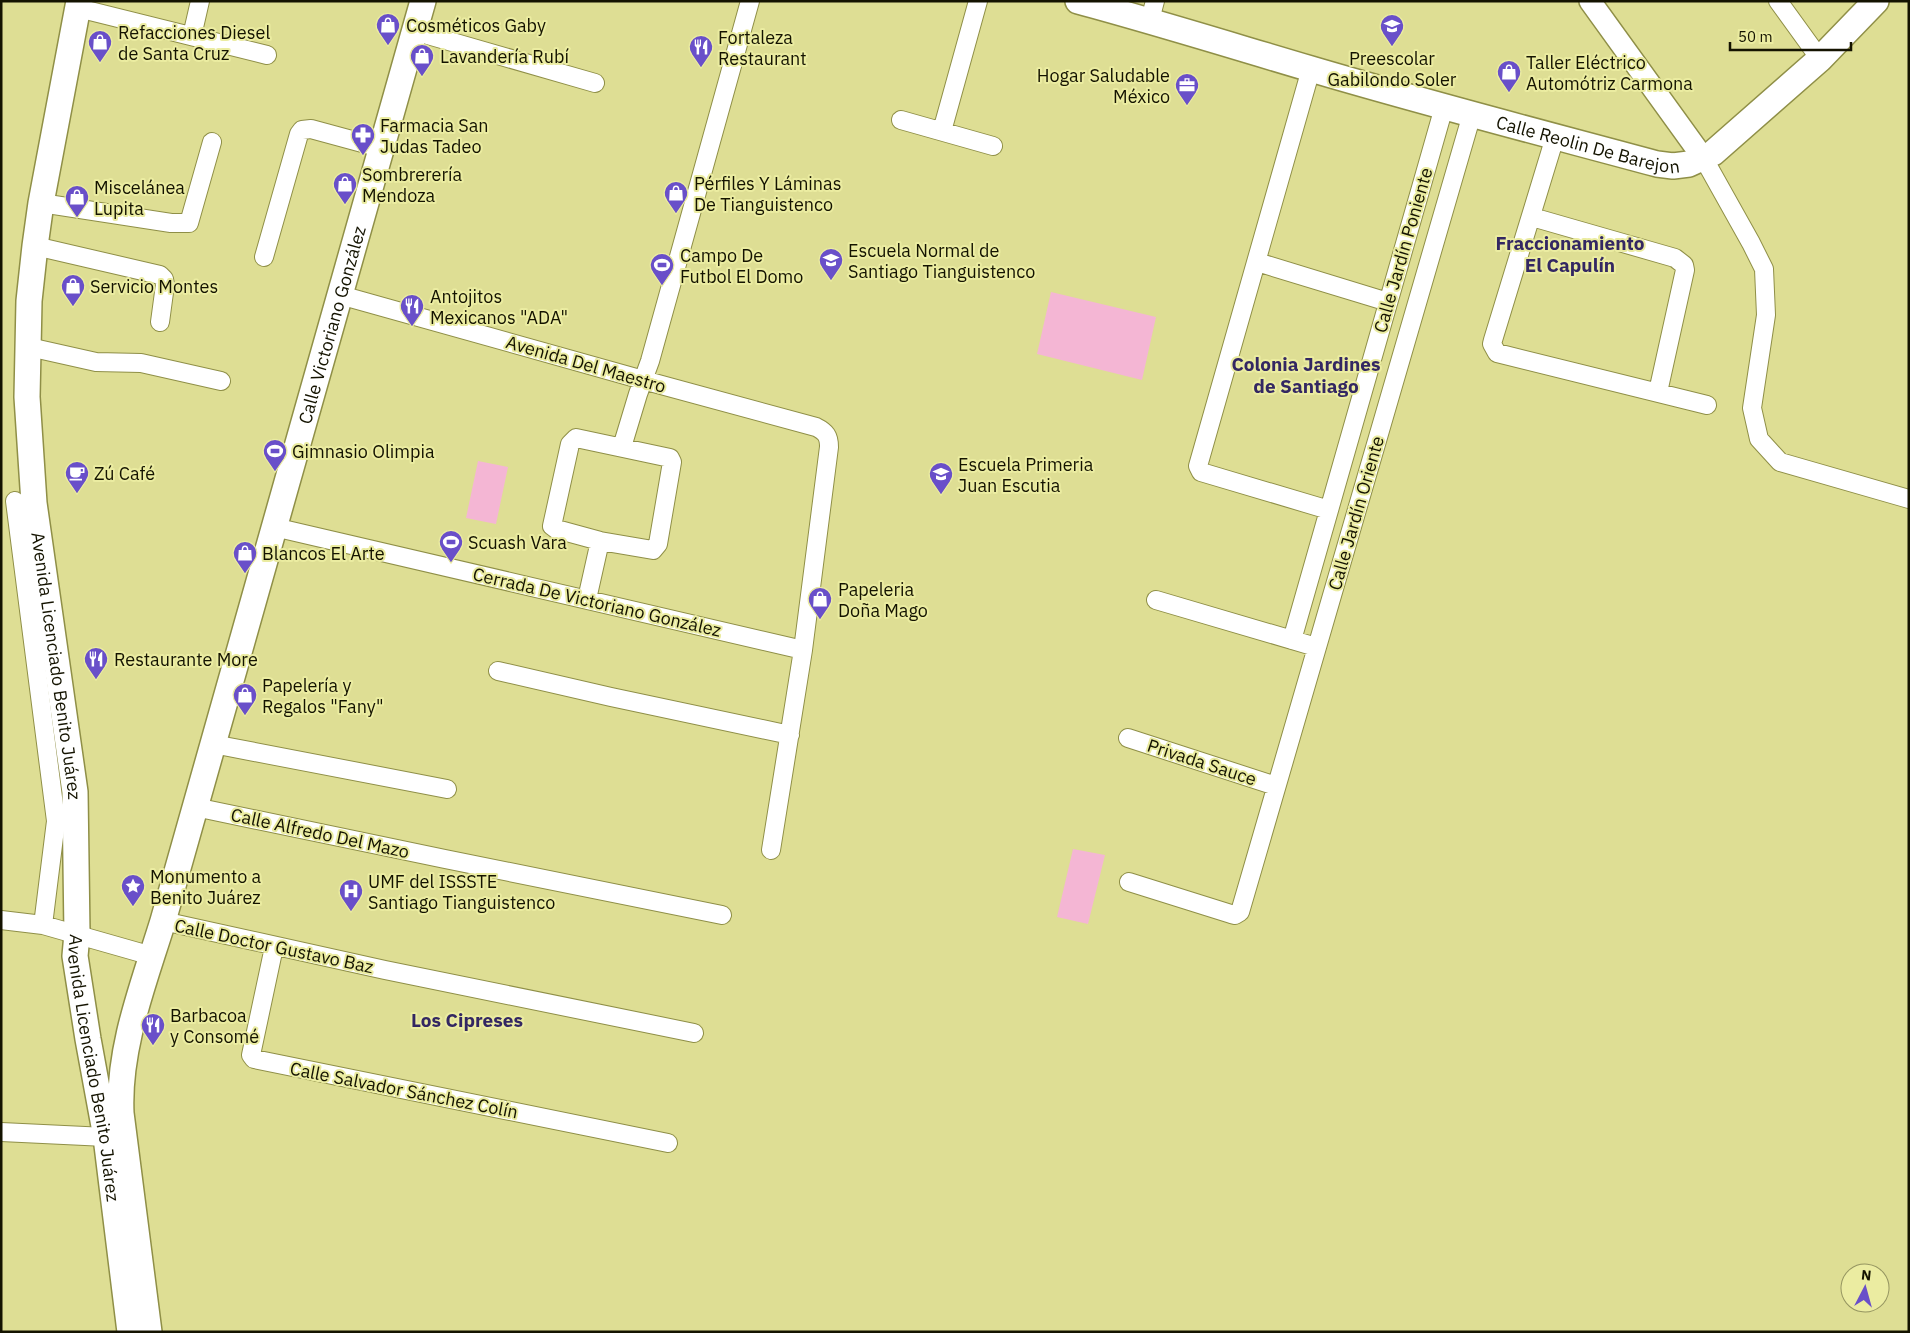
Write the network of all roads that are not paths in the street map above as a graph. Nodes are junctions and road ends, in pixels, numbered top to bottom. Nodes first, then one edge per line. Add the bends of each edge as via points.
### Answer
1 (200, 1) edge
2 (423, 1) edge
3 (750, 1) edge
4 (978, 1) edge
5 (1078, 1) edge
6 (1590, 1) edge
7 (1778, 1) edge
8 (1876, 1) edge
9 (79, 5) edge
10 (1152, 11) edge
11 (414, 31) junction
12 (192, 36) junction
13 (267, 54) dead end
14 (1820, 59) junction
15 (1311, 69) junction
16 (595, 83) dead end
17 (1444, 106) junction
18 (1472, 114) junction
19 (901, 120) dead end
20 (942, 131) junction
21 (1555, 137) junction
22 (212, 142) dead end
23 (993, 146) dead end
24 (381, 148) junction
25 (1704, 159) junction
26 (41, 203) junction
27 (1532, 217) junction
28 (1410, 228) junction
29 (1437, 236) junction
30 (35, 246) junction
31 (264, 257) dead end
32 (1257, 262) junction
33 (340, 295) junction
34 (1388, 302) junction
35 (160, 322) dead end
36 (28, 347) junction
37 (642, 380) junction
38 (222, 382) dead end
39 (1658, 392) junction
40 (1707, 405) dead end
41 (622, 447) junction
42 (1909, 499) edge
43 (17, 501) edge
44 (1329, 510) junction
45 (274, 527) junction
46 (600, 540) junction
47 (587, 599) junction
48 (1156, 600) dead end
49 (1292, 640) junction
50 (1316, 647) junction
51 (803, 650) junction
52 (498, 671) dead end
53 (790, 734) junction
54 (1128, 738) dead end
55 (213, 744) junction
56 (1276, 786) junction
57 (448, 788) dead end
58 (195, 807) junction
59 (771, 850) dead end
60 (1129, 882) dead end
61 (722, 915) dead end
62 (1, 920) edge
63 (163, 921) junction
64 (43, 925) junction
65 (77, 934) junction
66 (274, 947) junction
67 (152, 956) junction
68 (694, 1033) dead end
69 (88, 1039) junction
70 (127, 1040) junction
71 (121, 1113) joint
72 (1, 1132) edge
73 (106, 1137) junction
74 (668, 1143) dead end
75 (130, 1332) edge
76 (150, 1332) edge

1 - 12 street
2 - 11 main road, Calle Victoriano González
3 - 37 street
4 - 20 street
5 - 10 main road, Calle Reolin De Barejon
6 - 25 street
7 - 14 street
8 - 14 main road
9 - 12 street
9 - 26 main road, Avenida Licenciado Benito Juárez
10 - 15 main road, Calle Reolin De Barejon
11 - 16 street
11 - 24 main road, Calle Victoriano González
12 - 13 street
14 - 25 main road
15 - 17 main road, Calle Reolin De Barejon
15 - 32 street
17 - 18 main road, Calle Reolin De Barejon
17 - 28 street, Calle Jardín Poniente
18 - 21 main road, Calle Reolin De Barejon
18 - 29 street, Calle Jardín Oriente
19 - 20 street
20 - 23 street
21 - 25 main road, Calle Reolin De Barejon via 1658,164 1673,166
21 - 27 street
22 - 26 street via 189,223
24 - 31 street via 311,129 302,130
24 - 33 main road, Calle Victoriano González
25 - 42 street via 1764,269 1766,315 1752,408 1759,439 1780,462
26 - 30 main road, Avenida Licenciado Benito Juárez
27 - 39 street via 1675,258 1684,265
27 - 39 street via 1493,340 1494,350
28 - 29 street
28 - 34 street, Calle Jardín Poniente
29 - 50 street, Calle Jardín Oriente
30 - 35 street via 160,275 165,285
30 - 36 main road, Avenida Licenciado Benito Juárez
32 - 34 street
32 - 44 street via 1198,466 1201,472
33 - 37 street, Avenida Del Maestro
33 - 45 main road, Calle Victoriano González
34 - 44 street, Calle Jardín Poniente
36 - 38 street via 96,362 141,363
36 - 43 main road, Avenida Licenciado Benito Juárez via 28,396
37 - 41 street
37 - 51 street, Avenida Del Maestro via 816,427 829,438
39 - 40 street
41 - 46 street via 580,438 573,440 551,522 556,530
41 - 46 street via 672,460 658,544 653,550
43 - 64 street via 56,821
43 - 65 main road, Avenida Licenciado Benito Juárez via 75,792
44 - 49 street, Calle Jardín Poniente
45 - 47 street, Cerrada De Victoriano González
45 - 55 main road, Calle Victoriano González
46 - 47 street
47 - 51 street, Cerrada De Victoriano González
48 - 49 street
49 - 50 street
50 - 56 street, Calle Jardín Oriente
51 - 53 street
52 - 53 street via 611,698
53 - 59 street
54 - 56 street, Privada Sauce
55 - 57 street
55 - 58 main road, Calle Victoriano González
56 - 60 street, Calle Jardín Oriente via 1240,912 1235,915
58 - 61 street, Calle Alfredo Del Mazo
58 - 63 main road, Calle Victoriano González
62 - 64 street
63 - 66 street, Calle Doctor Gustavo Baz
63 - 67 main road, Calle Victoriano González
64 - 65 street
65 - 67 street
65 - 69 main road, Avenida Licenciado Benito Juárez via 75,956
66 - 68 street, Calle Doctor Gustavo Baz
66 - 74 street, Calle Salvador Sánchez Colín via 251,1055 254,1060
67 - 70 main road, Calle Victoriano González
69 - 70 main road via 106,1048 120,1046
69 - 73 main road, Avenida Licenciado Benito Juárez
70 - 71 main road, Calle Victoriano González via 120,1094
71 - 76 main road, Avenida Licenciado Benito Juárez
72 - 73 street
73 - 75 main road, Avenida Licenciado Benito Juárez

